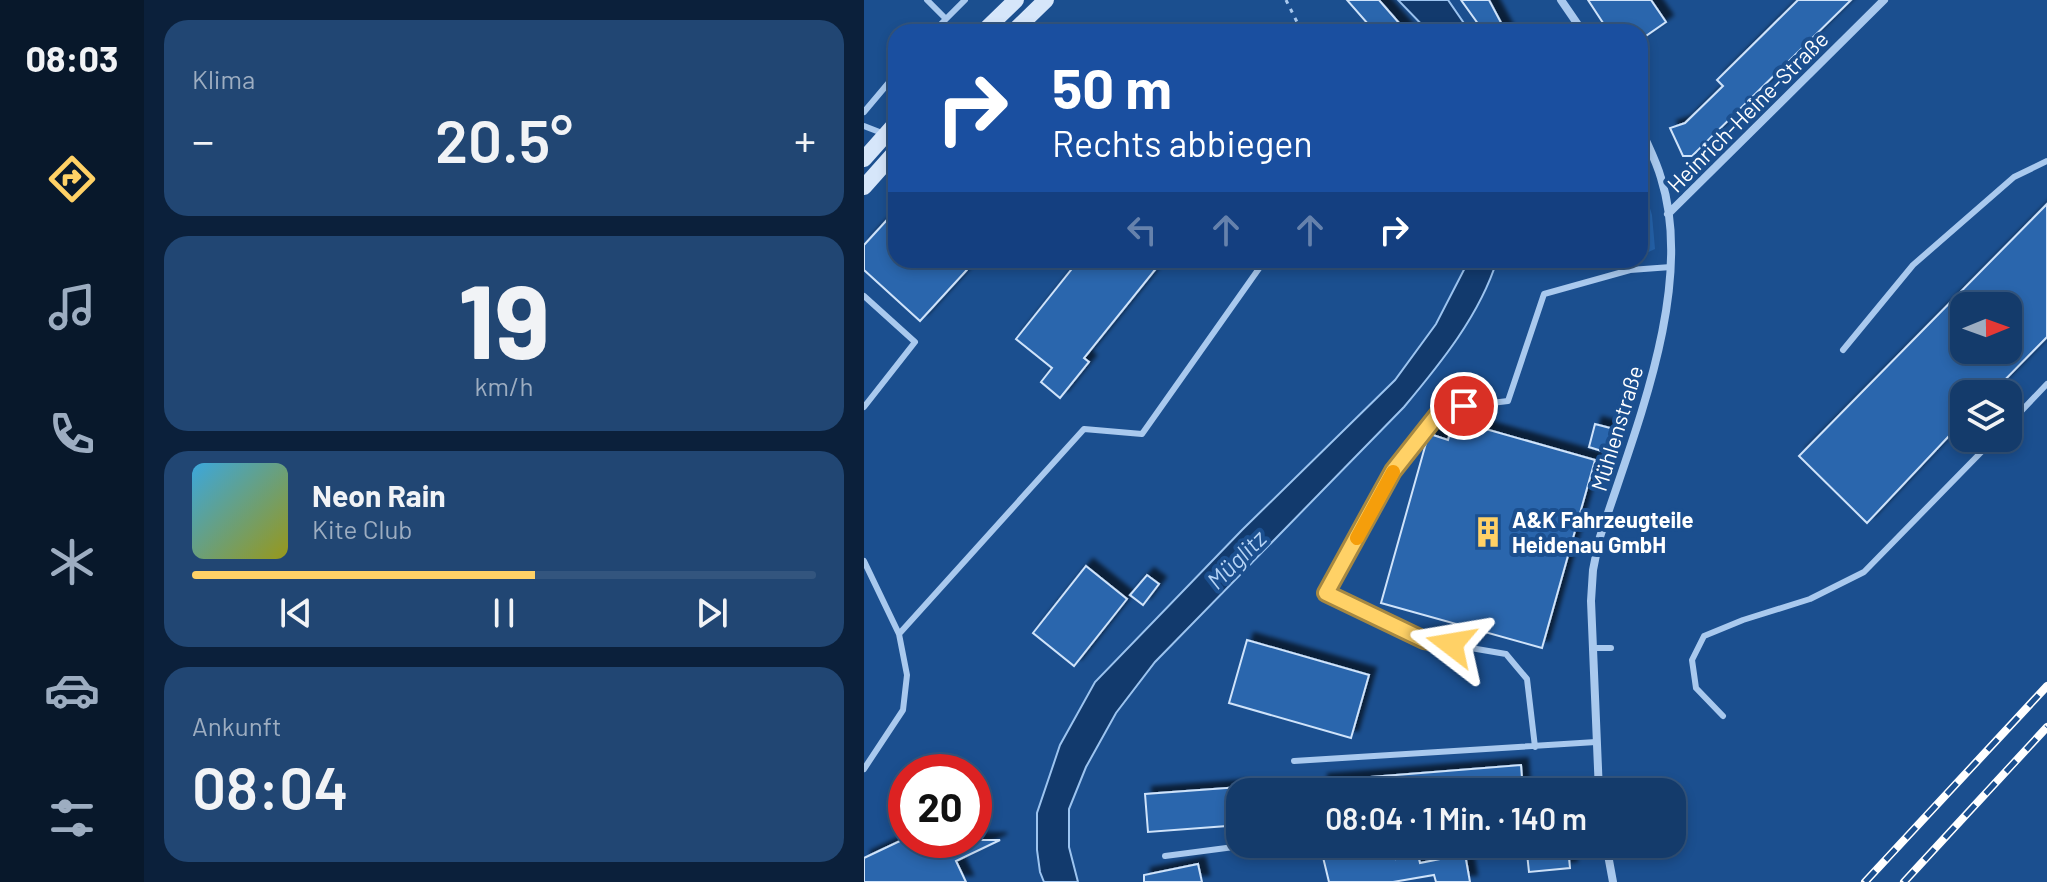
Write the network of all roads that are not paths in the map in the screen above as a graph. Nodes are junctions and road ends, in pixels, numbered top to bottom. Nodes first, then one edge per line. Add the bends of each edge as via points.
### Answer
1 (927, 0) edge
2 (965, 0) edge
3 (1016, 0) edge
4 (1046, 0) edge
5 (1561, 0) edge
6 (1884, 0) edge
7 (945, 18) junction
8 (940, 24) edge
9 (991, 24) edge
10 (1021, 24) edge
11 (1578, 24) edge
12 (888, 84) edge
13 (864, 112) edge
14 (864, 126) edge
15 (888, 129) edge
16 (888, 132) edge
17 (1648, 146) edge
18 (864, 159) edge
19 (888, 160) edge
20 (2047, 161) edge
21 (864, 187) edge
22 (1668, 214) junction
23 (1671, 267) junction
24 (1259, 268) edge
25 (864, 296) edge
26 (1843, 350) dead end
27 (2047, 384) edge
28 (864, 407) edge
29 (2022, 410) edge
30 (1981, 452) edge
31 (864, 561) edge
32 (899, 634) junction
33 (1592, 648) junction
34 (1611, 648) dead end
35 (1723, 716) dead end
36 (1596, 742) junction
37 (1535, 747) junction
38 (1294, 761) dead end
39 (864, 769) edge
40 (1598, 778) edge
41 (1226, 848) edge
42 (1165, 856) dead end
43 (1609, 858) edge
44 (1613, 882) edge

1 - 7 lane
2 - 7 lane
3 - 9 main road
4 - 10 main road
5 - 11 street
6 - 22 street, Heinrich-Heine-Straße
7 - 8 lane
12 - 13 lane
14 - 15 lane
16 - 18 main road
17 - 22 street, Mühlenstraße via 1662,178
19 - 21 main road
20 - 26 lane via 2014,177 1913,265
22 - 23 street, Mühlenstraße
23 - 33 street, Mühlenstraße via 1662,342 1599,540 1593,570
23 - 37 lane via 1630,270 1544,294 1508,401 1442,409 1393,471 1326,593 1424,640 1506,654 1527,679
24 - 32 lane via 1142,434 1084,429
25 - 28 lane via 915,342
27 - 29 lane
30 - 35 lane via 1864,572 1810,599 1704,636 1692,660 1696,688
31 - 32 lane
32 - 39 lane via 907,675 903,710
33 - 34 lane
33 - 36 street, Mühlenstraße
36 - 37 lane
36 - 40 street, Mühlenstraße
37 - 38 lane
41 - 42 lane
43 - 44 street

